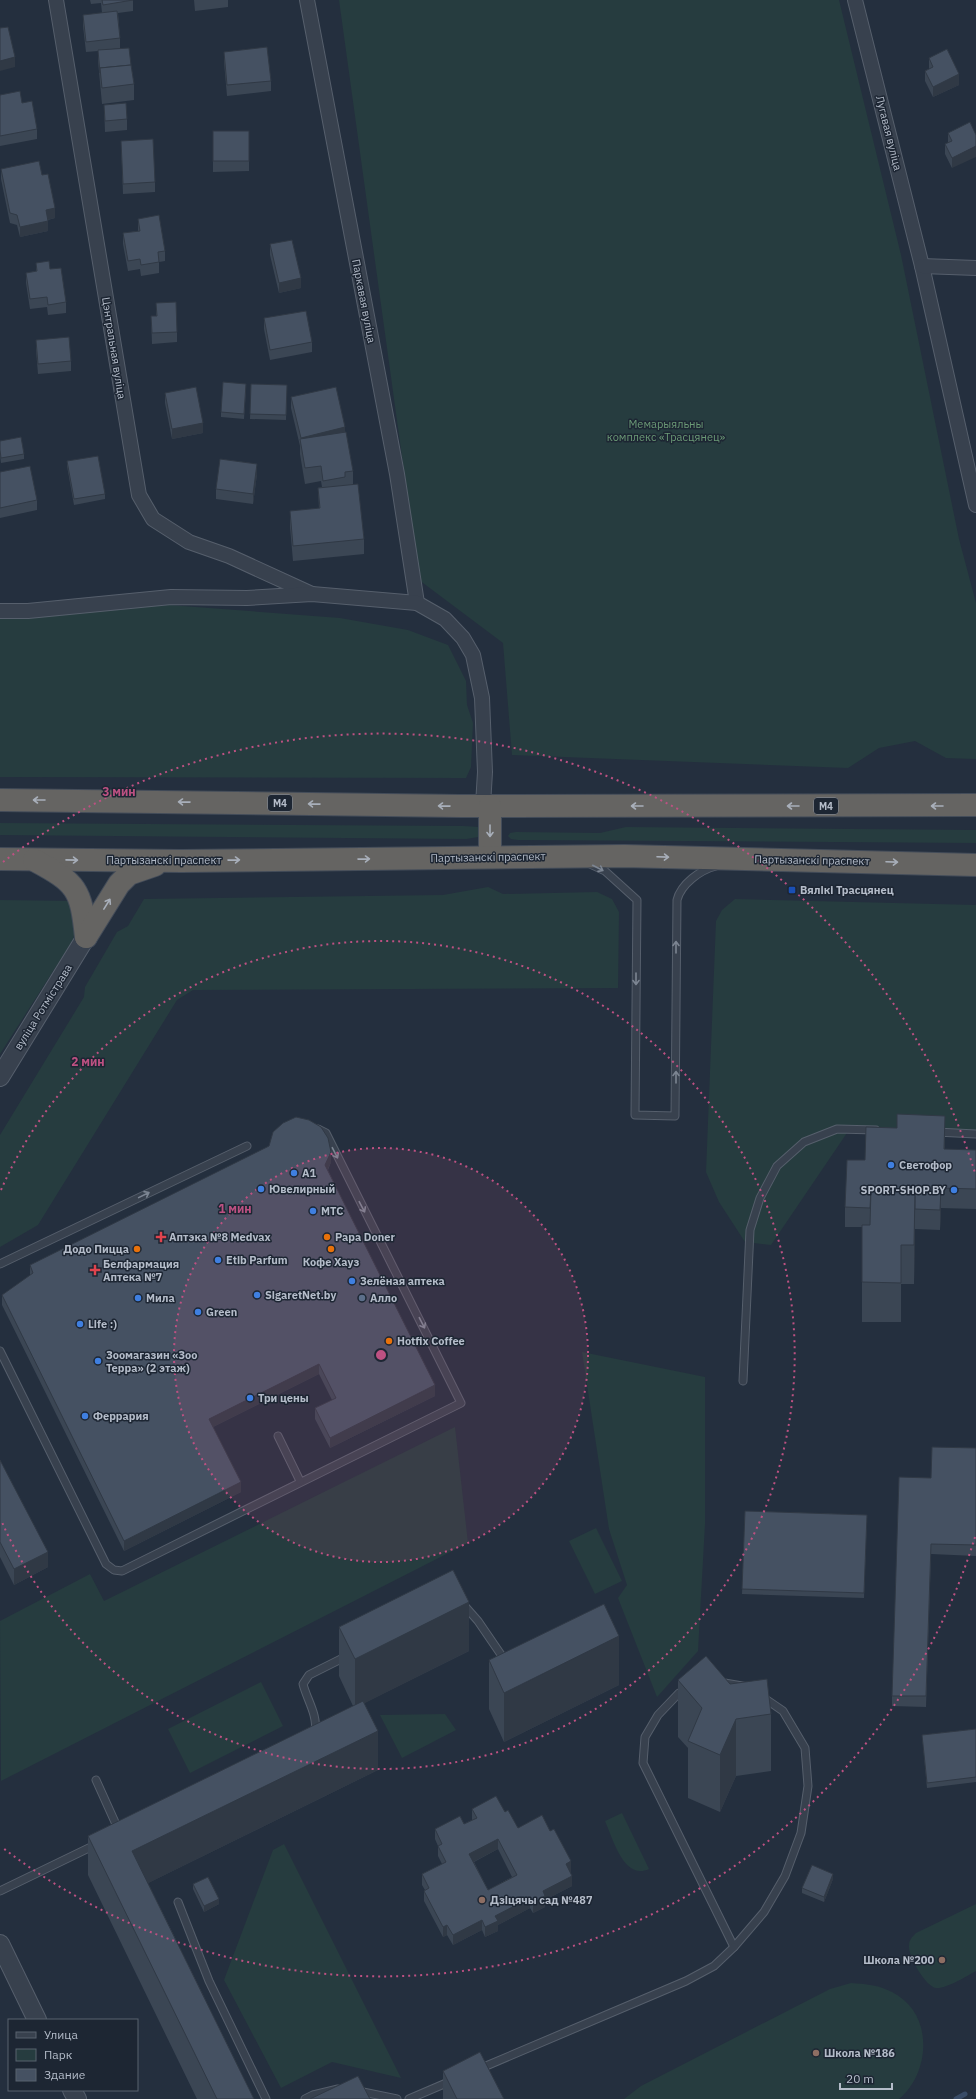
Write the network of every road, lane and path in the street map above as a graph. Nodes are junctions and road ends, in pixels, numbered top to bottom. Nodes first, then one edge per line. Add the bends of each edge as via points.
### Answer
1 (56, 0) edge
2 (307, 0) edge
3 (855, 0) edge
4 (922, 266) junction
5 (976, 268) edge
6 (976, 505) edge
7 (312, 594) junction
8 (417, 603) junction
9 (0, 611) edge
10 (0, 800) edge
11 (971, 803) edge
12 (486, 806) junction
13 (490, 857) junction
14 (560, 857) junction
15 (0, 859) edge
16 (32, 859) junction
17 (743, 859) junction
18 (168, 861) junction
19 (976, 865) edge
20 (86, 938) junction
21 (0, 1077) edge
22 (309, 1123) edge
23 (881, 1130) edge
24 (929, 1132) edge
25 (976, 1134) edge
26 (247, 1146) dead end
27 (0, 1264) edge
28 (0, 1351) edge
29 (743, 1381) dead end
30 (278, 1436) dead end
31 (300, 1481) junction
32 (455, 1605) edge
33 (351, 1654) edge
34 (517, 1660) edge
35 (310, 1736) edge
36 (96, 1780) dead end
37 (127, 1830) edge
38 (113, 1837) junction
39 (0, 1891) edge
40 (178, 1902) dead end
41 (0, 1944) edge
42 (734, 1947) junction
43 (38, 2019) edge
44 (474, 2072) edge
45 (460, 2078) edge
46 (266, 2099) edge
47 (304, 2099) edge
48 (397, 2099) edge
49 (409, 2099) edge

1 - 7 street, Цэнтральная вуліца via 139,495 153,519 189,542 229,556
2 - 8 street, Паркавая вуліца via 395,467
3 - 4 street, Лугавая вуліца
4 - 5 street
4 - 6 street, Лугавая вуліца
7 - 8 street, Цэнтральная вуліца
7 - 9 street, Цэнтральная вуліца via 247,598 171,597 28,611
8 - 12 street via 445,619 463,638 473,655 482,698
12 -> 10 highway, М4
11 -> 12 highway, М4
12 -> 13 highway
13 - 14 highway, Партызанскі праспект
18 -> 13 highway, Партызанскі праспект
14 -> 17 highway, Партызанскі праспект
14 -> 17 lane via 591,864 605,872 637,900 635,1115 675,1116 679,891 695,876 711,867
15 - 16 highway, Партызанскі праспект
16 -> 18 highway, Партызанскі праспект
16 - 20 highway via 56,872 72,885 80,896
17 -> 19 highway, Партызанскі праспект
20 -> 18 highway via 119,884 129,874
20 - 21 street, вуліца Ротмістрава
22 -> 31 lane via 326,1133 461,1403
23 - 29 lane via 838,1128 804,1142 777,1166 760,1198 750,1230
24 - 25 lane
27 -> 26 lane
28 - 31 lane via 106,1564 114,1570 122,1570
30 - 31 lane
32 - 34 lane via 461,1602 478,1621 504,1659
33 - 35 lane via 309,1675 303,1684 317,1722 315,1732
36 - 38 lane
37 - 38 lane
38 - 39 lane
40 - 46 lane via 209,1981
41 - 43 street
42 - 42 lane via 764,1912 785,1876 801,1833 808,1786 805,1748 783,1711 748,1687 707,1680 679,1693 658,1715 645,1737 643,1763
42 - 44 lane via 714,1966 686,1982
45 - 49 lane
47 - 48 lane via 334,2088

